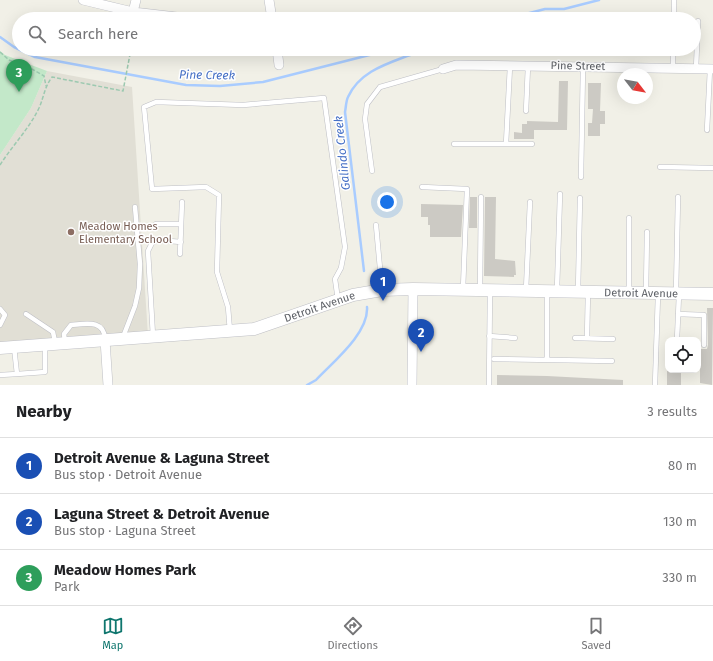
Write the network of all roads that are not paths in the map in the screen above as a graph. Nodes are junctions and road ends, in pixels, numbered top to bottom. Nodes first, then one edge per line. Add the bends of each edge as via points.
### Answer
1 (83, 0) edge
2 (136, 0) edge
3 (269, 0) edge
4 (674, 0) edge
5 (133, 12) joint
6 (271, 12) edge
7 (674, 12) edge
8 (278, 56) edge
9 (673, 56) edge
10 (697, 56) edge
11 (279, 65) dead end
12 (510, 65) junction
13 (528, 66) junction
14 (583, 67) junction
15 (673, 68) junction
16 (443, 69) joint
17 (696, 69) junction
18 (711, 69) edge
19 (526, 111) dead end
20 (707, 130) dead end
21 (454, 144) dead end
22 (506, 144) junction
23 (532, 144) dead end
24 (660, 167) dead end
25 (713, 168) edge
26 (372, 171) dead end
27 (581, 177) dead end
28 (422, 187) dead end
29 (560, 194) dead end
30 (481, 197) dead end
31 (678, 197) dead end
32 (580, 198) dead end
33 (182, 202) dead end
34 (530, 202) dead end
35 (135, 207) dead end
36 (629, 218) dead end
37 (156, 224) dead end
38 (181, 224) junction
39 (376, 225) dead end
40 (647, 232) dead end
41 (180, 242) junction
42 (180, 254) dead end
43 (413, 289) junction
44 (382, 290) junction
45 (463, 290) junction
46 (485, 290) junction
47 (526, 291) junction
48 (552, 291) junction
49 (583, 292) junction
50 (629, 293) junction
51 (646, 293) junction
52 (658, 293) junction
53 (677, 294) junction
54 (713, 294) edge
55 (338, 300) junction
56 (0, 309) edge
57 (26, 314) dead end
58 (678, 314) junction
59 (0, 325) edge
60 (230, 331) junction
61 (153, 336) junction
62 (489, 336) junction
63 (677, 337) edge
64 (515, 338) dead end
65 (575, 338) dead end
66 (587, 338) junction
67 (123, 339) junction
68 (613, 339) dead end
69 (105, 340) junction
70 (55, 344) junction
71 (704, 345) dead end
72 (14, 347) junction
73 (0, 348) edge
74 (494, 359) dead end
75 (546, 360) junction
76 (612, 361) dead end
77 (17, 374) junction
78 (0, 375) edge
79 (108, 385) edge
80 (412, 385) edge
81 (489, 385) edge
82 (655, 385) edge

1 - 5 street
2 - 5 street
3 - 6 street
4 - 7 lane
8 - 11 street
9 - 15 lane
10 - 17 lane
12 - 13 street, Pine Street
12 - 16 street, Pine Street via 456,65
12 - 22 lane
13 - 14 street, Pine Street
13 - 19 lane
14 - 15 street, Pine Street
14 - 27 lane
15 - 17 street, Pine Street
16 - 26 lane via 380,86 367,104 365,119
17 - 18 street, Pine Street
18 - 20 lane
21 - 22 lane
22 - 23 lane
24 - 25 lane
28 - 45 lane via 467,189
29 - 48 lane
30 - 46 lane
31 - 53 lane
32 - 49 lane
33 - 38 lane
34 - 47 lane
35 - 67 lane via 140,264 139,288
36 - 50 lane
37 - 38 lane
38 - 41 lane
39 - 44 lane
40 - 51 lane
41 - 42 lane
41 - 61 lane via 158,240 152,243 148,251
43 - 44 street, Detroit Avenue
43 - 45 street, Detroit Avenue
43 - 80 street
44 - 55 street, Detroit Avenue
45 - 46 street, Detroit Avenue
46 - 47 street, Detroit Avenue
46 - 62 lane
47 - 48 street, Detroit Avenue
48 - 49 street, Detroit Avenue
48 - 75 lane
49 - 50 street, Detroit Avenue
49 - 66 lane
50 - 51 street, Detroit Avenue
51 - 52 street, Detroit Avenue
52 - 53 street, Detroit Avenue
52 - 82 lane
53 - 54 street, Detroit Avenue
53 - 58 lane
55 - 60 street, Detroit Avenue via 254,329
55 - 60 lane via 335,279 341,268 345,247 324,98 243,105 156,102 144,107 152,189 206,187 219,195 217,272 228,307
56 - 59 lane via 5,315
57 - 70 lane via 53,332
58 - 63 lane
58 - 71 lane via 704,315
60 - 61 street, Detroit Avenue
61 - 67 street, Detroit Avenue
62 - 64 lane
62 - 81 lane
65 - 66 lane
66 - 68 lane
67 - 69 street, Detroit Avenue
69 - 70 street, Detroit Avenue
69 - 70 lane via 100,326 71,325
69 - 79 street
70 - 72 street, Detroit Avenue
70 - 77 lane via 45,372
72 - 73 street, Detroit Avenue
72 - 77 lane
74 - 75 lane
75 - 76 lane
77 - 78 lane

